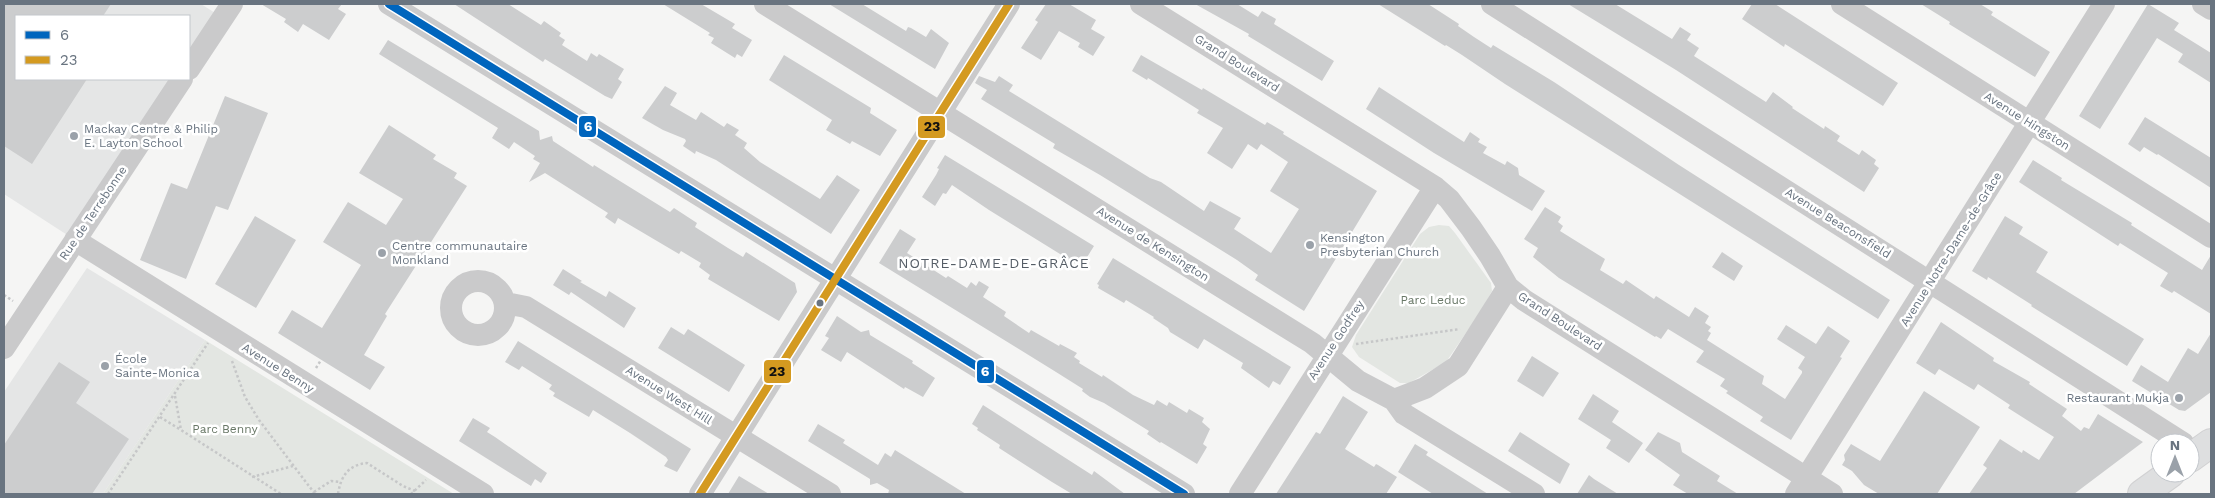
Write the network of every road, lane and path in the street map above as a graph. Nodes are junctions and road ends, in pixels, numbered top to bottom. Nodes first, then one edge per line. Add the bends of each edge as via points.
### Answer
1 (232, 4) edge
2 (389, 4) edge
3 (765, 4) edge
4 (1009, 4) edge
5 (1141, 4) edge
6 (1492, 4) edge
7 (1842, 4) edge
8 (2104, 4) edge
9 (2203, 4) edge
10 (2211, 9) edge
11 (190, 67) edge
12 (181, 80) edge
13 (940, 112) junction
14 (2030, 123) junction
15 (1435, 187) junction
16 (2211, 237) edge
17 (75, 240) junction
18 (836, 279) junction
19 (1930, 282) junction
20 (1508, 287) junction
21 (4, 295) edge
22 (14, 302) dead end
23 (505, 303) dead end
24 (1464, 328) dead end
25 (210, 340) dead end
26 (1352, 345) dead end
27 (4, 348) edge
28 (232, 354) dead end
29 (1327, 354) junction
30 (175, 395) junction
31 (1394, 400) junction
32 (160, 417) junction
33 (182, 430) junction
34 (2170, 433) edge
35 (736, 437) junction
36 (293, 466) junction
37 (430, 476) dead end
38 (252, 477) junction
39 (340, 482) junction
40 (2157, 483) edge
41 (1802, 486) edge
42 (415, 490) junction
43 (315, 493) edge
44 (108, 494) edge
45 (281, 494) edge
46 (338, 494) edge
47 (411, 494) edge
48 (483, 494) edge
49 (700, 494) edge
50 (830, 494) edge
51 (1184, 494) edge
52 (1240, 494) edge
53 (1534, 494) edge
54 (1832, 494) edge
55 (2142, 494) edge

1 - 11 street
2 - 18 street
3 - 13 street, Avenue de Kensington
4 - 13 street
5 - 15 street, Grand Boulevard
6 - 19 street, Avenue Beaconsfield
7 - 14 street, Avenue Hingston
8 - 14 street, Avenue Notre-Dame-de-Grâce
9 - 10 street
12 - 17 street, Rue de Terrebonne
13 - 18 street
13 - 29 street, Avenue de Kensington
14 - 16 street, Avenue Hingston
14 - 19 street, Avenue Notre-Dame-de-Grâce
15 - 20 street, Grand Boulevard via 1449,199 1471,228
15 - 29 street, Avenue Godfrey
17 - 27 street, Rue de Terrebonne
17 - 48 street, Avenue Benny
18 - 35 street
18 - 51 street
19 - 34 street, Avenue Beaconsfield
19 - 41 street, Avenue Notre-Dame-de-Grâce
20 - 31 street via 1458,366 1425,388
20 - 41 street, Grand Boulevard
21 - 22 path
23 - 35 street, Avenue West Hill via 526,307
24 - 26 path
25 - 30 path
28 - 36 path via 245,397
29 - 31 street, Avenue de Kensington via 1358,381
29 - 52 street, Avenue Godfrey
30 - 32 path
30 - 33 path
31 - 53 street, Avenue de Kensington via 1404,414
32 - 33 path
32 - 44 path
33 - 38 path
35 - 49 street
35 - 50 street, Avenue West Hill
36 - 38 path
36 - 43 path
37 - 42 path
38 - 45 path
39 - 42 path via 354,466 367,463
39 - 43 path via 331,481
39 - 46 path
40 - 55 main road
41 - 54 street, Grand Boulevard
42 - 47 path

